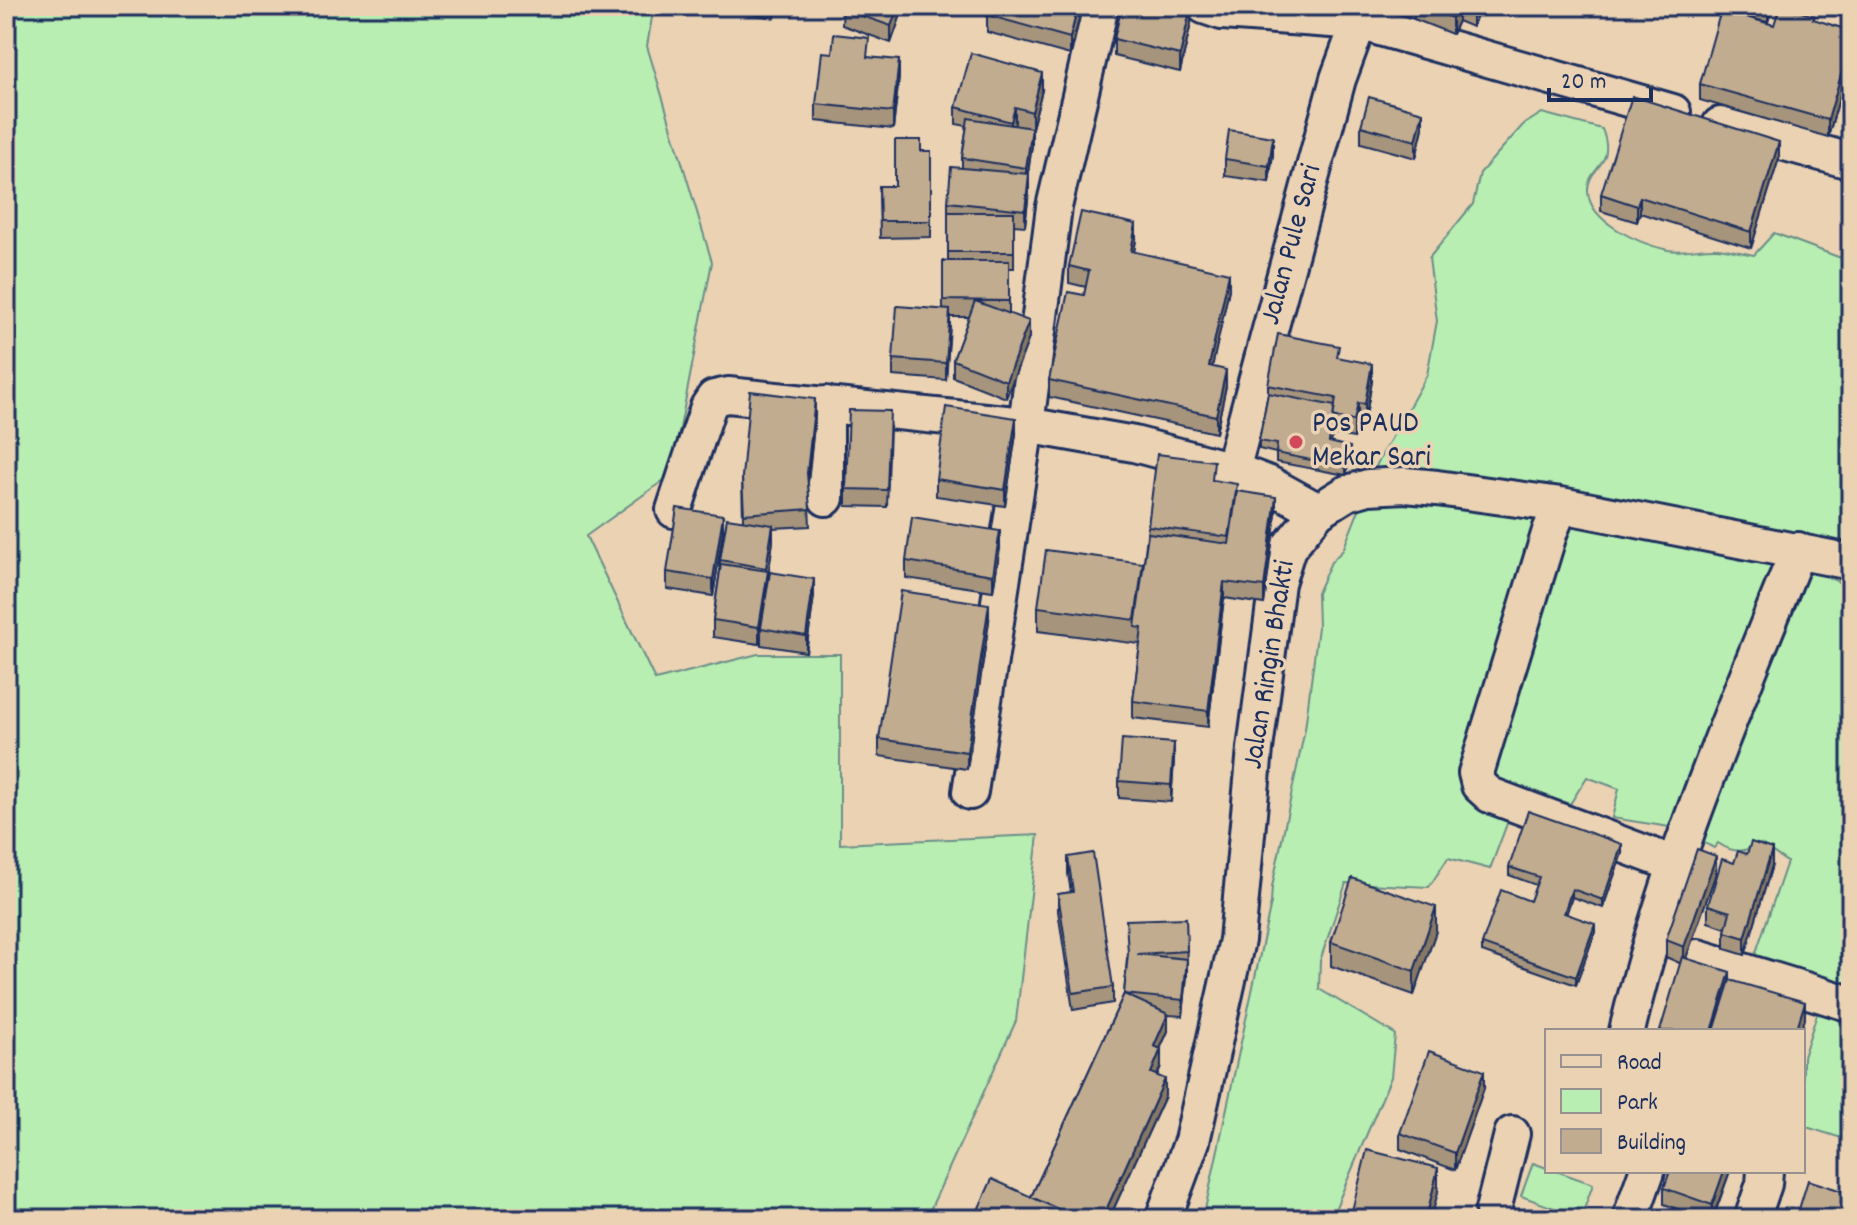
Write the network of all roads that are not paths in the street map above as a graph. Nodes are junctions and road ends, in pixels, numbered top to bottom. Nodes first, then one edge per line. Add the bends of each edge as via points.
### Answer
1 (1101, 6) edge
2 (1204, 6) edge
3 (1365, 14) edge
4 (1850, 161) edge
5 (826, 404) junction
6 (1026, 425) junction
7 (1232, 470) junction
8 (826, 498) dead end
9 (1561, 505) junction
10 (674, 510) edge
11 (1318, 511) junction
12 (1798, 550) junction
13 (1851, 562) edge
14 (970, 792) dead end
15 (1677, 865) junction
16 (1698, 957) dead end
17 (1851, 1004) edge
18 (1628, 1029) edge
19 (1512, 1134) dead end
20 (1646, 1173) edge
21 (1765, 1173) edge
22 (1163, 1219) edge
23 (1497, 1219) edge
24 (1630, 1219) edge
25 (1752, 1219) edge

1 - 6 street via 1054,207
2 - 3 street via 1222,12
3 - 4 street via 1513,68
3 - 7 street, Jalan Pule Sari via 1338,79
5 - 6 street
5 - 8 street
5 - 10 street via 714,398
6 - 7 street via 1134,444
6 - 14 street
7 - 11 street
9 - 11 street, Jalan Ringin Bhakti via 1405,485 1347,493
9 - 12 street, Jalan Ringin Bhakti
9 - 15 street via 1476,773 1479,785 1490,795
11 - 22 street, Jalan Ringin Bhakti via 1288,548 1277,583 1237,940 1192,1141
12 - 13 street, Jalan Ringin Bhakti
12 - 15 street
15 - 18 street
16 - 17 street
19 - 23 street via 1493,1210
20 - 24 street
21 - 25 street

